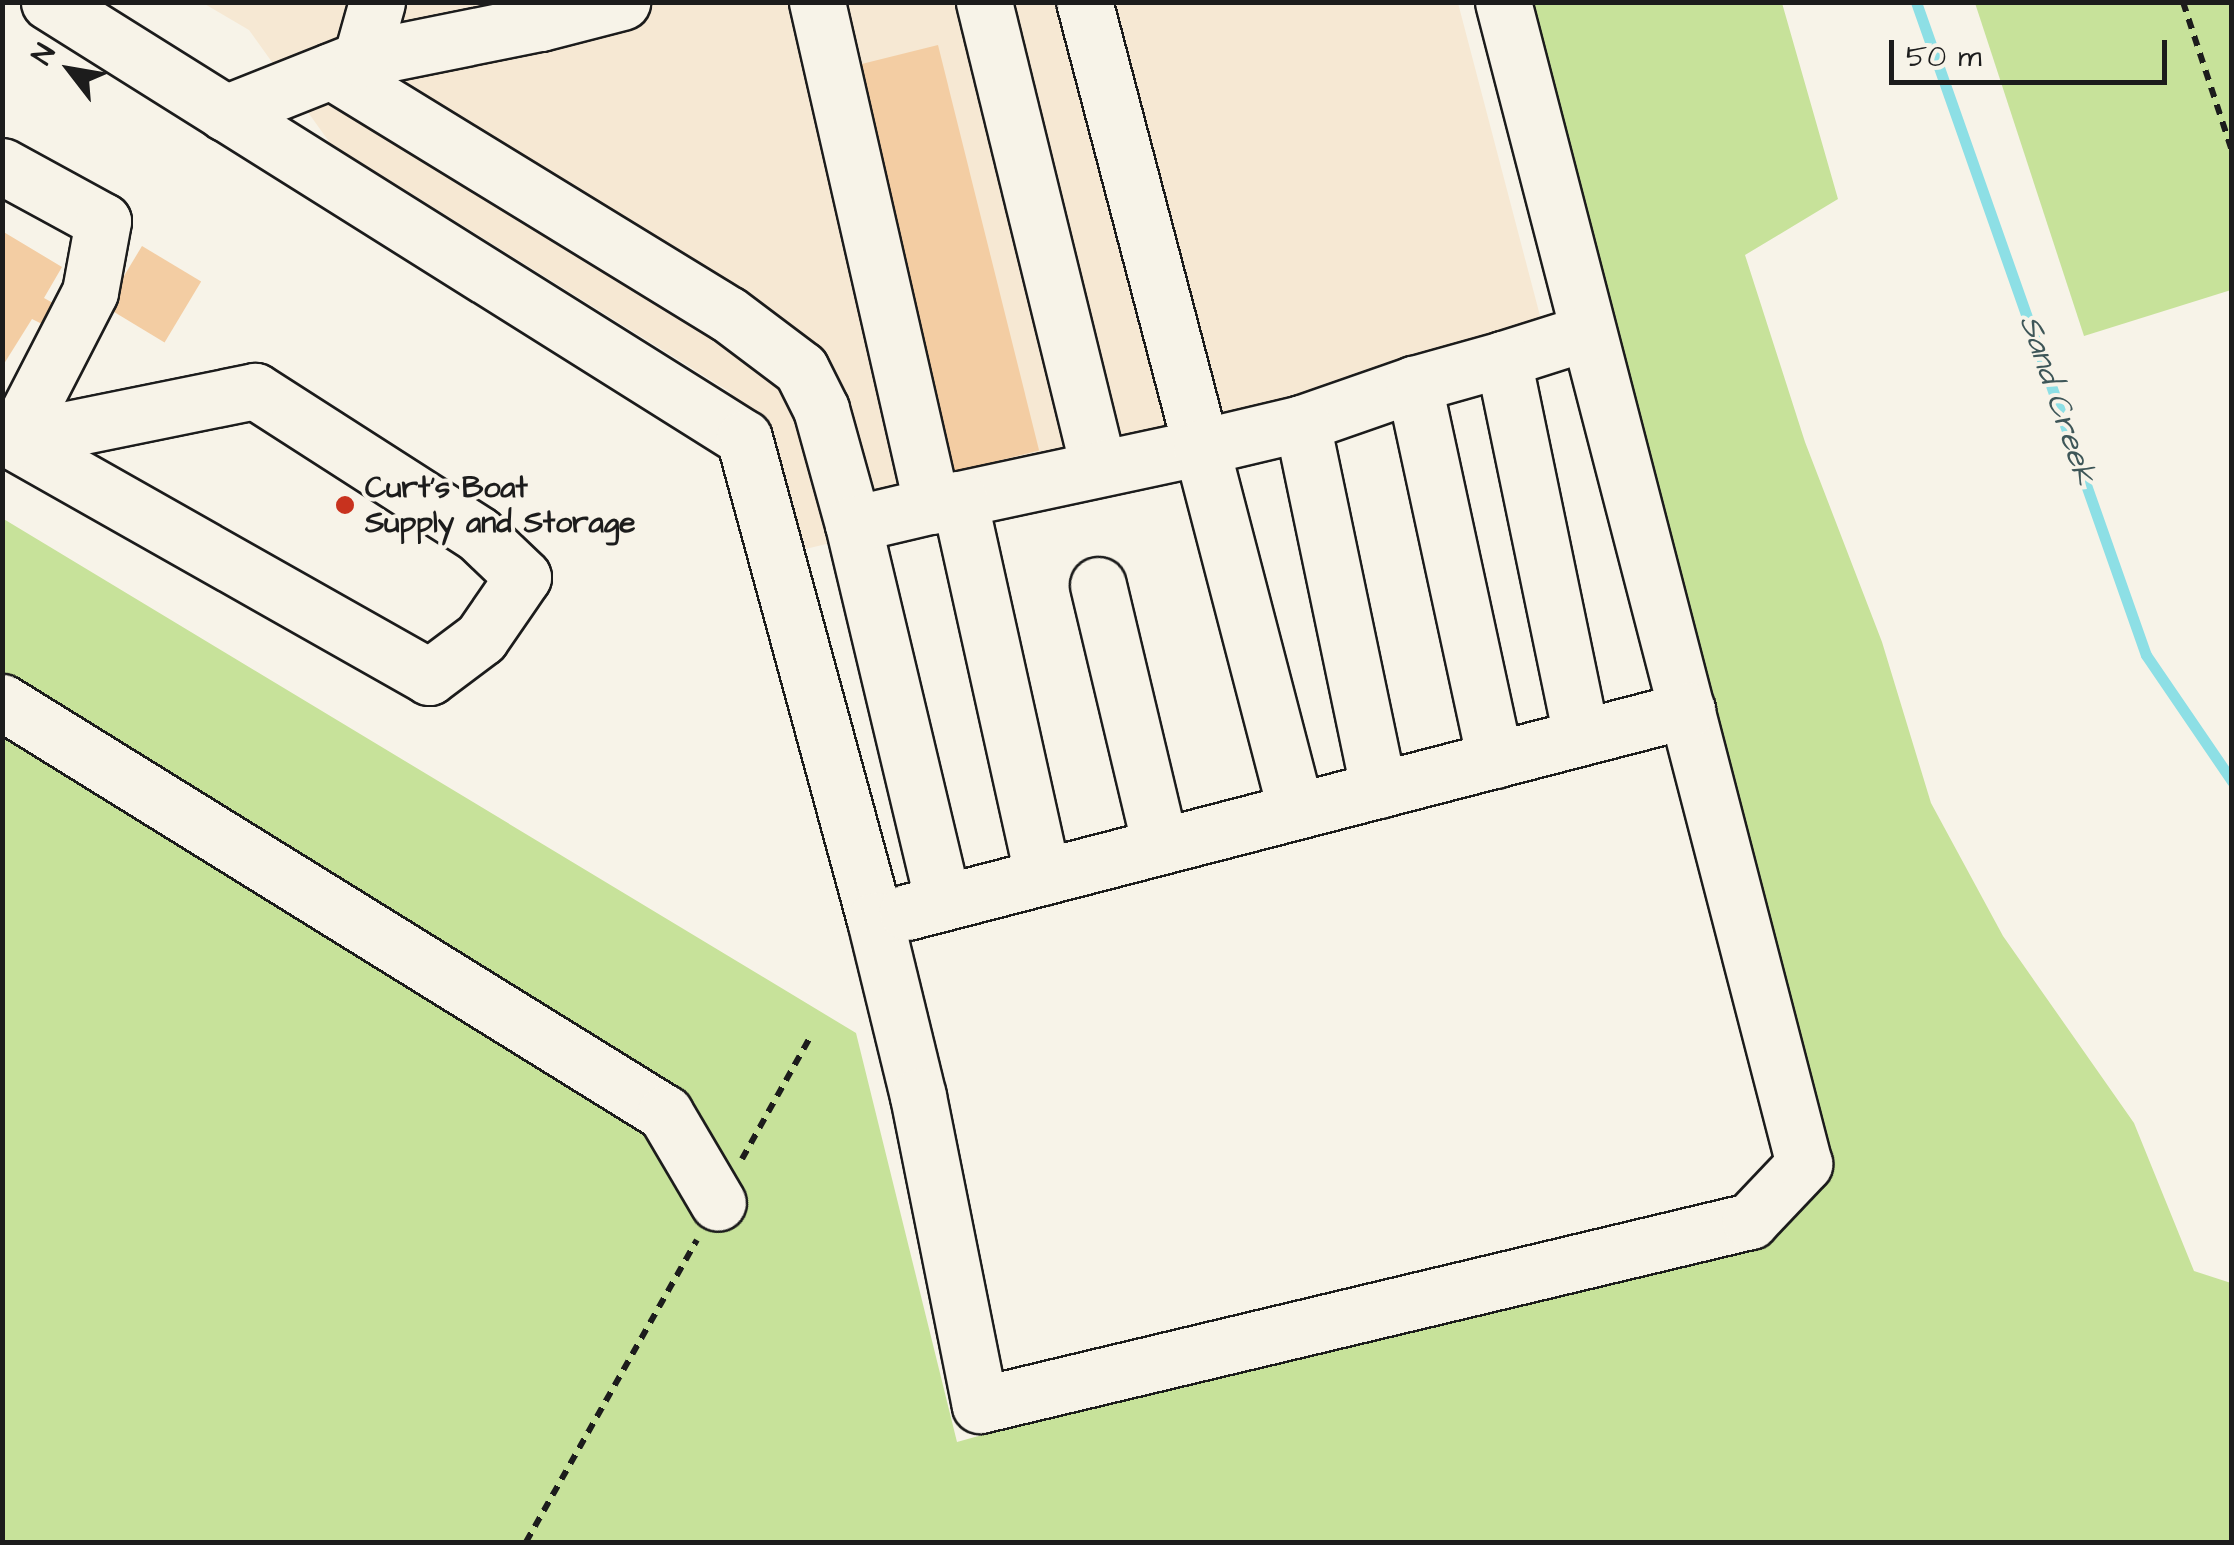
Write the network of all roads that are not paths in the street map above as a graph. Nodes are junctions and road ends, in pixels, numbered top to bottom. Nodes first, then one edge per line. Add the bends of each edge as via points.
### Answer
1 (48, 2) edge
2 (378, 2) edge
3 (622, 2) edge
4 (817, 2) edge
5 (984, 2) edge
6 (1084, 2) edge
7 (1502, 2) edge
8 (537, 13) edge
9 (346, 65) junction
10 (225, 113) junction
11 (2, 166) edge
12 (1588, 332) junction
13 (1502, 359) junction
14 (1414, 384) junction
15 (1302, 424) junction
16 (8, 437) edge
17 (1201, 447) junction
18 (1098, 466) junction
19 (945, 502) junction
20 (853, 524) junction
21 (1098, 585) dead end
22 (2, 702) edge
23 (1686, 710) junction
24 (1581, 737) junction
25 (1495, 760) junction
26 (1380, 790) junction
27 (1296, 811) junction
28 (1160, 846) junction
29 (1043, 877) junction
30 (944, 902) junction
31 (876, 920) junction
32 (718, 1203) road end

1 - 10 lane
2 - 9 lane
3 - 8 lane
4 - 19 lane
5 - 18 lane
6 - 17 lane
7 - 12 lane
8 - 9 lane
9 - 10 lane
9 - 20 lane via 728,314 801,369 821,408
10 - 31 lane via 744,438
11 - 16 lane via 103,221 90,292
12 - 13 lane
12 - 23 lane
13 - 14 lane
13 - 24 lane
14 - 15 lane
14 - 25 lane
15 - 17 lane
15 - 26 lane
16 - 16 lane via 430,676 481,638 524,578 478,534 255,391
17 - 18 lane
17 - 27 lane
18 - 19 lane
19 - 20 lane
19 - 29 lane
20 - 30 lane
21 - 28 lane
22 - 32 lane via 665,1113
23 - 24 lane
23 - 31 lane via 1804,1164 1750,1221 980,1406
24 - 25 lane
25 - 26 lane
26 - 27 lane
27 - 28 lane
28 - 29 lane
29 - 30 lane
30 - 31 lane

